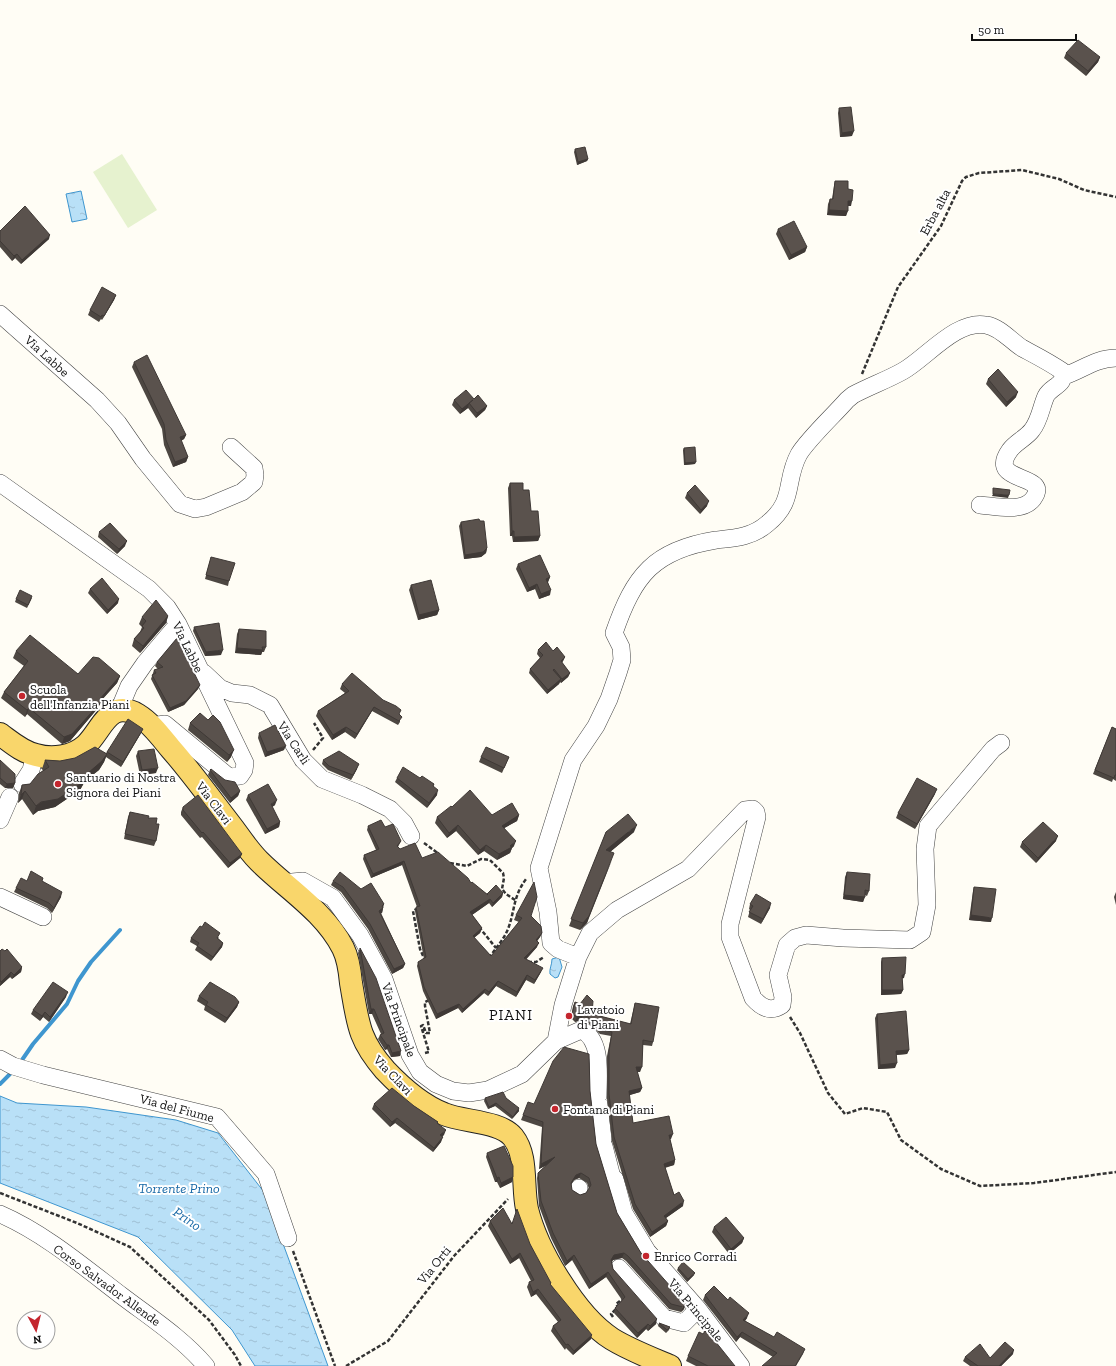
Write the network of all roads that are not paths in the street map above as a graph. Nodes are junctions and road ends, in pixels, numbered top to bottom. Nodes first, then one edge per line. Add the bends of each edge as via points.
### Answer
1 (0, 314) edge
2 (1116, 358) edge
3 (1064, 376) junction
4 (231, 447) dead end
5 (0, 483) edge
6 (980, 505) dead end
7 (178, 624) junction
8 (197, 665) junction
9 (119, 710) junction
10 (151, 726) junction
11 (0, 734) edge
12 (1001, 743) dead end
13 (35, 755) junction
14 (22, 784) edge
15 (10, 797) dead end
16 (0, 820) edge
17 (411, 836) road end
18 (281, 883) junction
19 (0, 897) edge
20 (43, 917) dead end
21 (578, 957) junction
22 (556, 1041) junction
23 (0, 1058) edge
24 (0, 1214) edge
25 (288, 1238) road end
26 (616, 1262) edge
27 (698, 1309) junction
28 (206, 1366) edge
29 (670, 1366) edge
30 (741, 1366) edge

1 - 4 street, Via Labbe via 97,400 118,423 143,459 180,504 195,509 206,507 242,492 254,482 254,468
2 - 3 street via 1094,361
3 - 6 street via 1047,395 1033,429 1011,449 1004,465 1012,475 1033,483 1037,488 1032,500 1015,507
3 - 21 street via 1062,371 999,331 987,325 967,327 930,349 903,371 853,394 800,454 794,465 784,506 767,525 754,533 740,537 690,545 676,550 638,579 614,633 621,647 622,660 618,673 596,726 573,760 539,868 551,943 558,950
5 - 7 street, Via Labbe via 149,589 168,607
7 - 8 street, Via Labbe
7 - 9 street via 129,686
8 - 10 street, Via Labbe via 245,763 243,774 237,778 229,777 165,724
8 - 17 street, Via Carli via 220,688 232,693 250,695 270,705 303,760 322,779 390,809 404,823
9 - 10 main road, Via Clavi via 130,711 142,717
9 - 13 main road via 108,717 86,745 75,752 57,757
10 - 18 main road, Via Clavi via 185,765 256,858
11 - 13 main road via 22,750
12 - 21 street via 993,749 928,826 925,849 927,905 922,932 910,940 806,935 795,938 787,945 778,974 784,997 782,1005 776,1009 767,1009 753,998 730,937 730,924 756,827 757,817 753,809 745,810 688,869 617,910 590,933
13 - 14 street via 31,770
15 - 16 street
18 - 22 street, Via Principale via 303,881 333,898 360,935 384,979 410,1055 420,1072 436,1084 469,1093 488,1090 522,1074
18 - 29 main road, Via Clavi via 323,918 344,950 359,1029 370,1051 416,1099 458,1120 503,1128 512,1137 518,1146 523,1164 527,1210 548,1261 565,1290 605,1334
19 - 20 street
21 - 22 street via 563,1005
22 - 27 street, Via Principale via 581,1030 589,1033 597,1058 598,1095 604,1142 624,1213 647,1251
23 - 25 street, Via del Fiume via 13,1066 217,1117 266,1174
24 - 28 street, Corso Salvador Allende via 39,1235 109,1286 179,1338
26 - 27 street via 664,1318 684,1323
27 - 30 street, Via Principale

